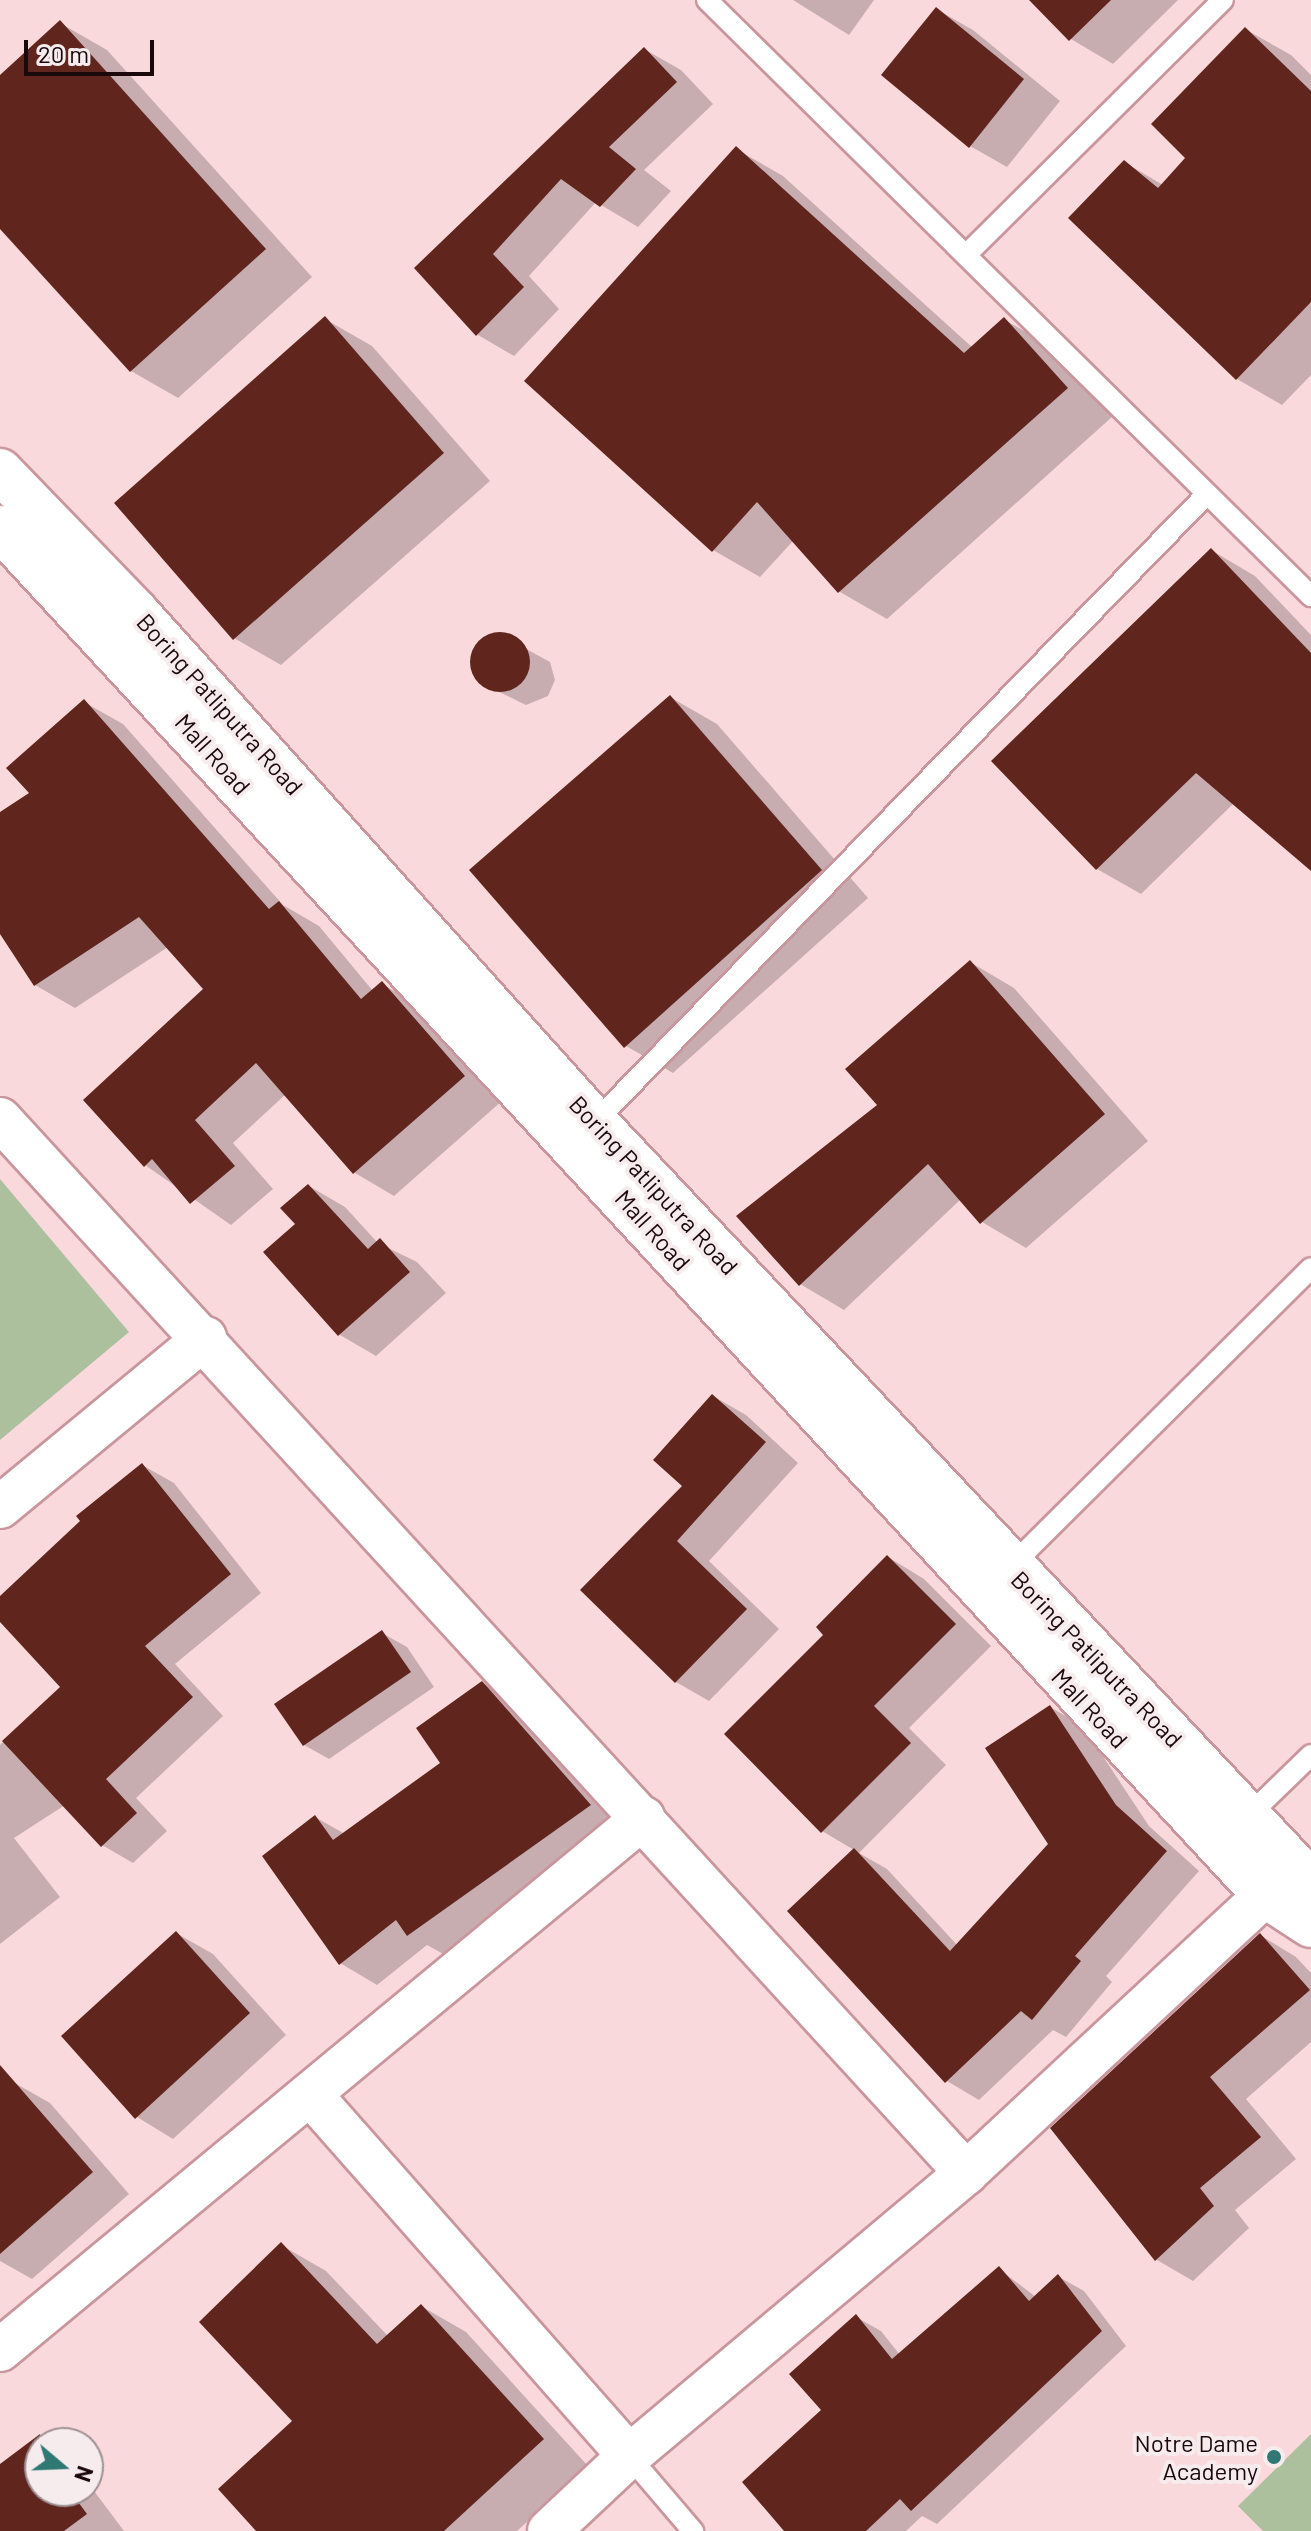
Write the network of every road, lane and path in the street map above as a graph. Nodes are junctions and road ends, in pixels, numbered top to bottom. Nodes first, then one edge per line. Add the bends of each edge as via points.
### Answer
1 (707, 0) edge
2 (1223, 0) edge
3 (966, 255) junction
4 (0, 471) edge
5 (1207, 494) junction
6 (0, 528) edge
7 (1311, 596) edge
8 (121, 625) junction
9 (0, 1119) edge
10 (584, 1132) junction
11 (1311, 1268) edge
12 (205, 1338) junction
13 (0, 1507) edge
14 (997, 1580) junction
15 (1311, 1755) edge
16 (643, 1818) junction
17 (1234, 1831) junction
18 (1291, 1886) edge
19 (1311, 1925) edge
20 (310, 2094) junction
21 (966, 2173) junction
22 (0, 2350) edge
23 (629, 2456) junction
24 (549, 2531) edge
25 (693, 2531) edge

1 - 3 lane
2 - 3 lane
3 - 5 lane
4 - 8 street, Boring Patliputra Road
5 - 7 lane
5 - 10 lane
6 - 8 street, Mall Road
8 - 10 street, Mall Road
9 - 12 street
10 - 14 street, Mall Road
11 - 14 lane
12 - 13 street
12 - 16 street
14 - 17 street, Mall Road
15 - 17 lane
16 - 20 street
16 - 21 street
17 - 18 street, Mall Road
18 - 19 street, Mall Road
18 - 21 street
20 - 22 street
20 - 23 street
21 - 23 street
23 - 24 street
23 - 25 lane

